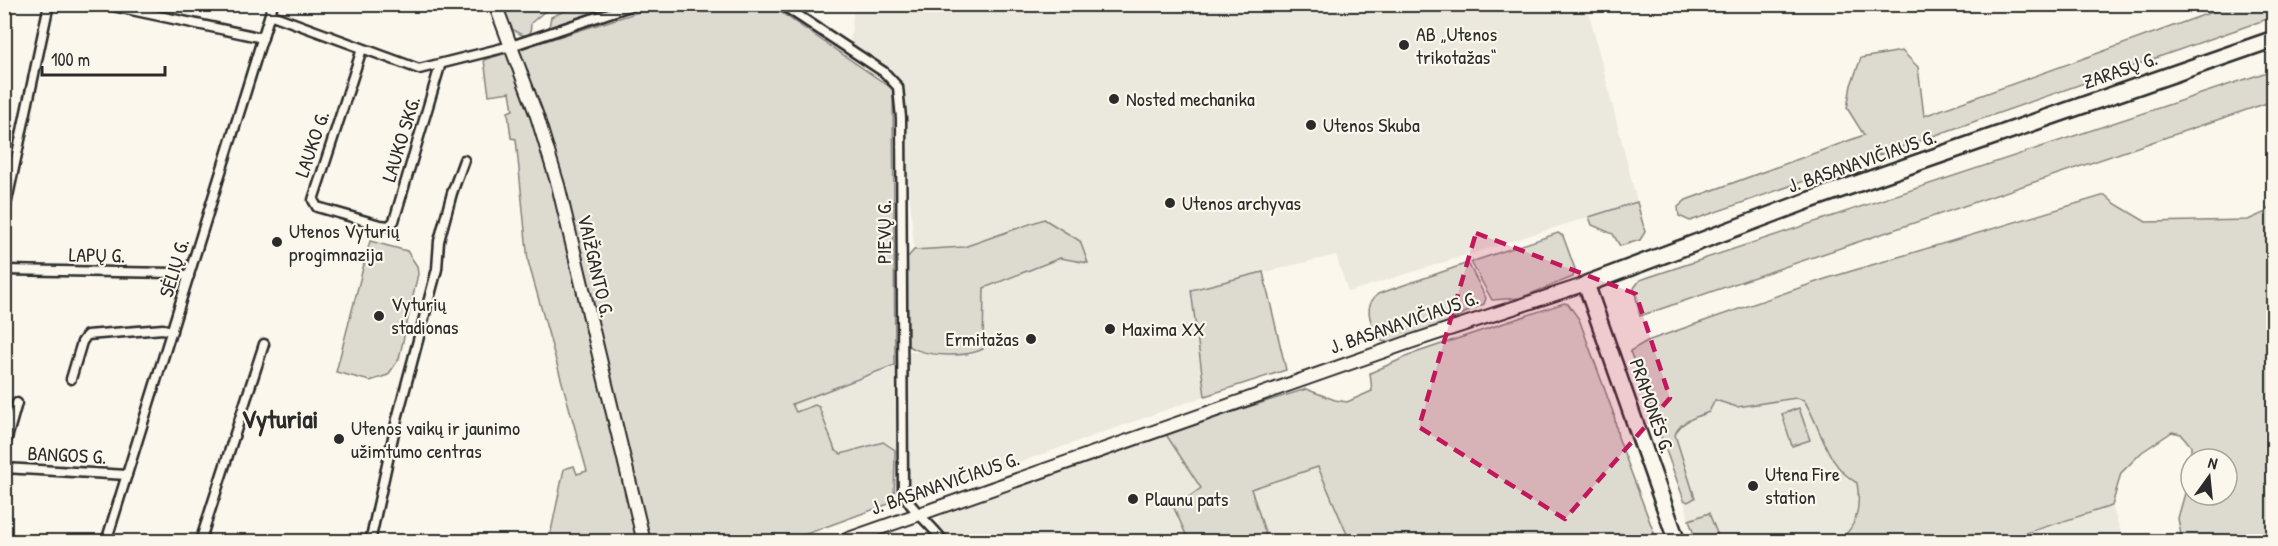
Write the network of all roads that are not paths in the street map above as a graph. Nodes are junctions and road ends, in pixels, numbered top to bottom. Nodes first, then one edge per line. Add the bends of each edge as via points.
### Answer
1 (49, 4) edge
2 (103, 4) edge
3 (273, 4) edge
4 (495, 4) edge
5 (636, 4) edge
6 (781, 4) edge
7 (272, 15) junction
8 (263, 38) junction
9 (2274, 39) edge
10 (511, 46) junction
11 (362, 49) junction
12 (440, 66) junction
13 (1981, 142) joint
14 (464, 160) dead end
15 (4, 215) edge
16 (394, 221) joint
17 (4, 270) edge
18 (189, 276) junction
19 (1586, 284) junction
20 (172, 331) junction
21 (264, 344) dead end
22 (71, 379) dead end
23 (17, 403) dead end
24 (4, 449) edge
25 (4, 468) edge
26 (127, 475) junction
27 (920, 513) junction
28 (106, 542) edge
29 (200, 542) edge
30 (370, 542) edge
31 (644, 542) edge
32 (840, 542) edge
33 (944, 542) edge
34 (1677, 542) edge

1 - 15 street
2 - 8 street
3 - 7 street, SĖLIŲ G.
4 - 10 main road, VAIŽGANTO G.
5 - 10 street
6 - 27 street, PIEVŲ G. via 884,72 898,87 903,491 906,502
7 - 8 street, SĖLIŲ G.
7 - 11 street
8 - 18 street, SĖLIŲ G.
9 - 13 highway, ZARASŲ G.
10 - 12 street
10 - 31 main road, VAIŽGANTO G. via 558,185
11 - 12 street via 410,68
11 - 16 street, LAUKO G. via 313,200 317,207 380,225 389,226
12 - 16 street, LAUKO SKG.
13 - 19 highway, J. BASANAVIČIAUS G. via 1810,200
14 - 30 street via 442,232 437,270
17 - 18 street, LAPŲ G.
18 - 20 street, SĖLIŲ G.
19 - 27 main road, J. BASANAVIČIAUS G.
19 - 34 highway, PRAMONĖS G.
20 - 22 street via 87,335
20 - 26 street, SĖLIŲ G.
21 - 29 street
23 - 24 street
25 - 26 street, BANGOS G.
26 - 28 street, SĖLIŲ G.
27 - 32 main road, J. BASANAVIČIAUS G.
27 - 33 street

